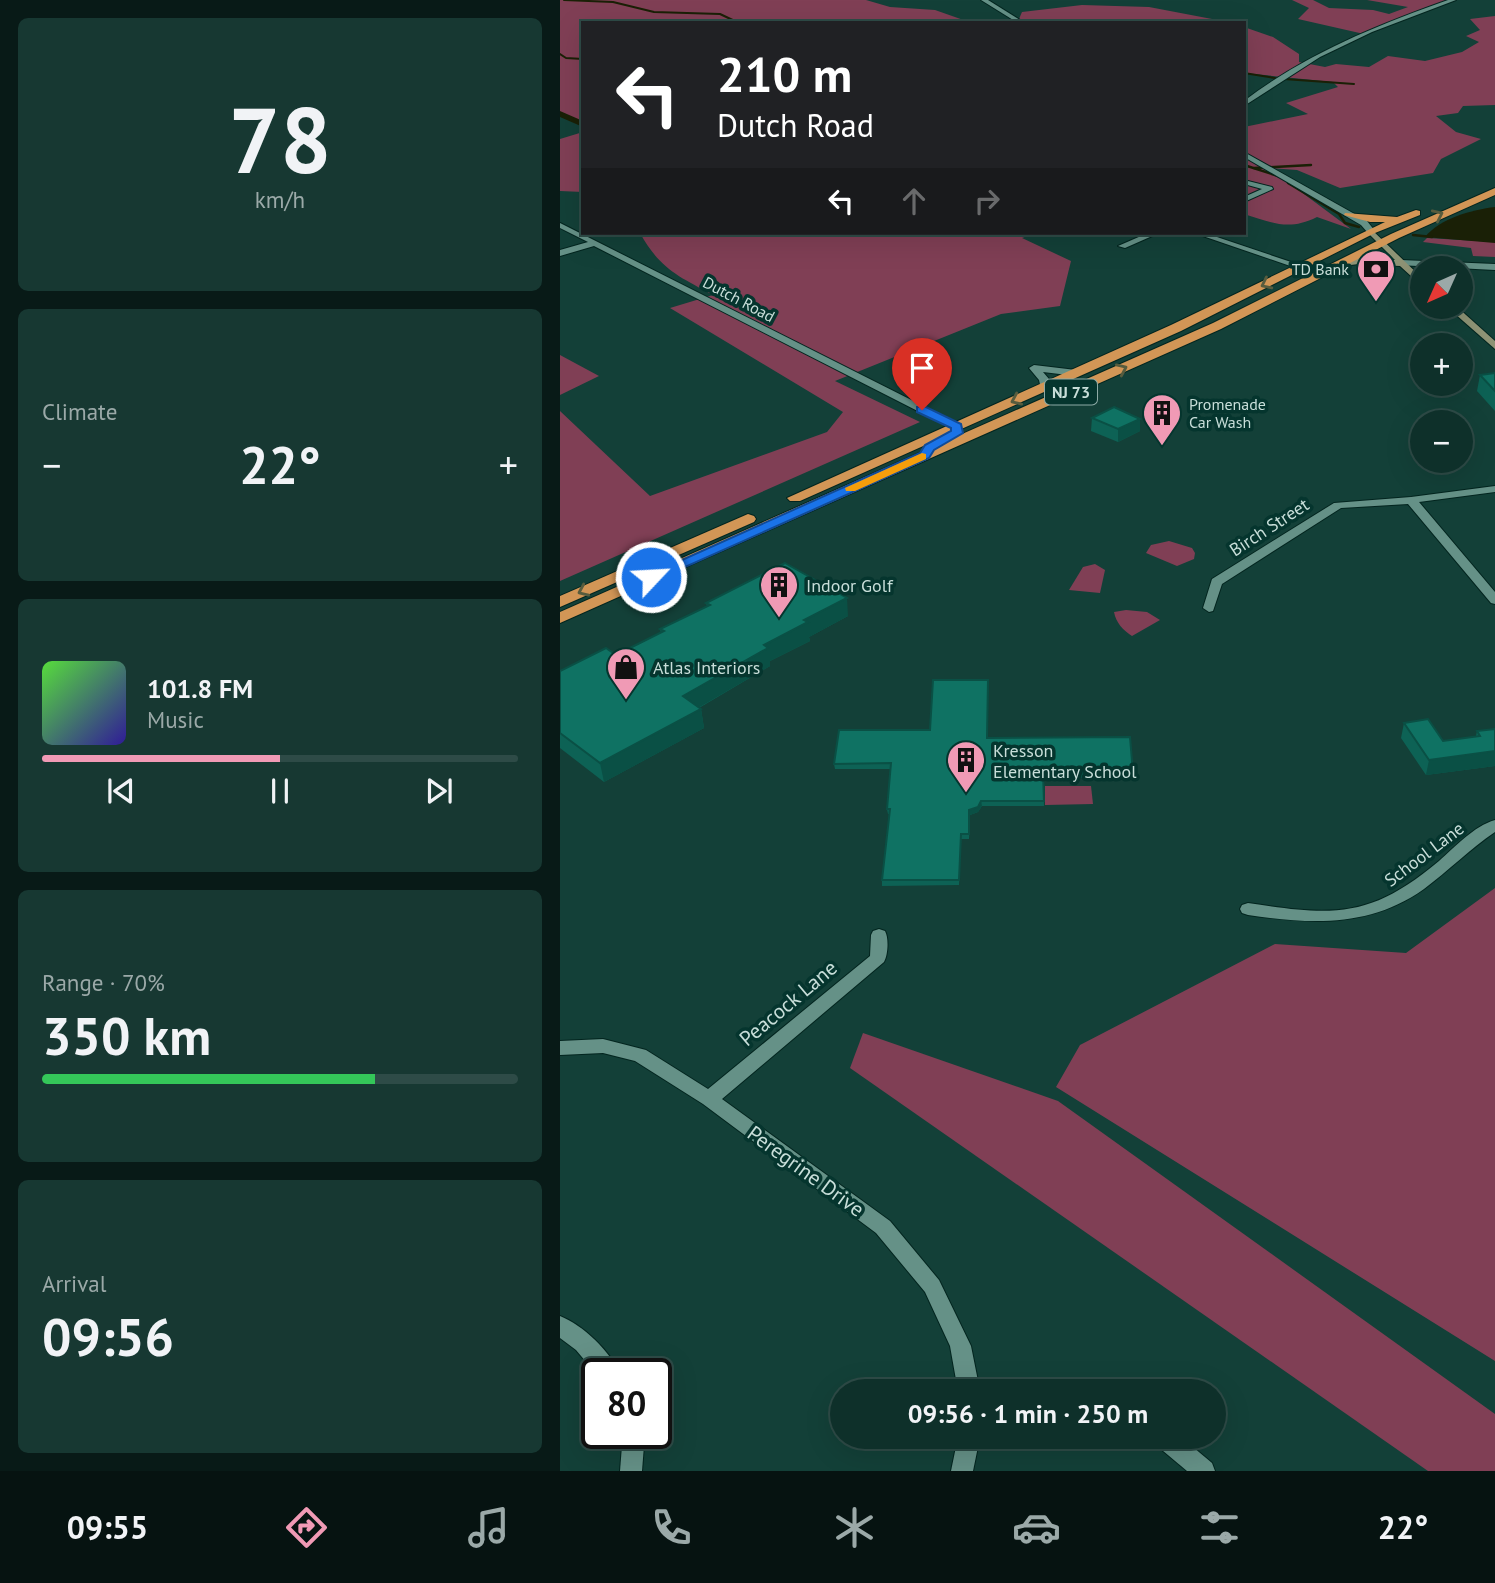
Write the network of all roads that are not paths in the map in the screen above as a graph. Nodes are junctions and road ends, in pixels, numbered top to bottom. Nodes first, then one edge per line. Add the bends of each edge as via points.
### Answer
1 (984, 0) edge
2 (1453, 0) edge
3 (1019, 21) edge
4 (1246, 103) edge
5 (1246, 155) edge
6 (1495, 180) edge
7 (1246, 183) edge
8 (1495, 191) edge
9 (1460, 193) dead end
10 (1246, 199) edge
11 (1429, 207) dead end
12 (1349, 215) junction
13 (1407, 216) junction
14 (560, 225) edge
15 (1371, 231) junction
16 (1150, 235) edge
17 (1204, 235) edge
18 (595, 243) junction
19 (1382, 243) junction
20 (1122, 246) dead end
21 (560, 253) edge
22 (1401, 263) junction
23 (1337, 265) junction
24 (1302, 267) junction
25 (1495, 267) edge
26 (1410, 272) edge
27 (1465, 319) edge
28 (1495, 346) edge
29 (1076, 373) junction
30 (1045, 387) junction
31 (904, 401) junction
32 (957, 426) junction
33 (934, 436) junction
34 (924, 456) junction
35 (1495, 489) edge
36 (1411, 500) junction
37 (1495, 600) edge
38 (560, 601) edge
39 (1209, 608) dead end
40 (560, 618) edge
41 (1495, 825) edge
42 (1248, 909) dead end
43 (879, 935) dead end
44 (560, 1048) edge
45 (709, 1099) junction
46 (560, 1326) edge
47 (596, 1358) edge
48 (967, 1379) edge
49 (634, 1449) edge
50 (967, 1449) edge
51 (1178, 1449) edge
52 (631, 1471) edge
53 (962, 1471) edge
54 (1204, 1471) edge

1 - 3 street
2 - 4 street via 1317,53
5 - 12 street
6 - 9 highway
7 - 10 street via 1269,189
19 -> 8 highway, NJ 73
11 - 13 highway, NJ 73
12 - 13 highway via 1374,219
12 - 15 street
13 - 15 highway, NJ 73
14 - 18 street, Dutch Road
15 - 19 main road
15 - 24 highway, NJ 73
16 - 20 street
17 - 24 street
18 - 21 street
18 - 31 street, Dutch Road
19 - 22 main road
19 - 23 highway, NJ 73
22 - 23 main road
22 - 25 street
22 - 26 main road
34 -> 23 highway, NJ 73 via 1217,326
24 -> 29 highway, NJ 73
27 - 28 main road
29 - 30 highway, NJ 73
29 - 30 street via 1034,368
30 -> 32 highway, NJ 73
31 - 32 street, Dutch Road
31 - 33 street, Dutch Road via 908,409 928,419
32 - 33 highway, NJ 73
32 - 34 highway via 954,436 929,448
33 -> 38 highway, NJ 73
34 - 40 highway, NJ 73
35 - 36 street, Birch Street
36 - 37 street
36 - 39 street, Birch Street via 1330,508 1216,582
41 - 42 street, School Lane via 1391,903 1361,913 1325,917
43 - 45 street, Peacock Lane via 878,958
44 - 45 street, Peregrine Drive via 603,1046 640,1055
45 - 48 street, Peregrine Drive via 883,1227 932,1286 960,1346
46 - 47 street
49 - 52 street
50 - 53 street
51 - 54 street

